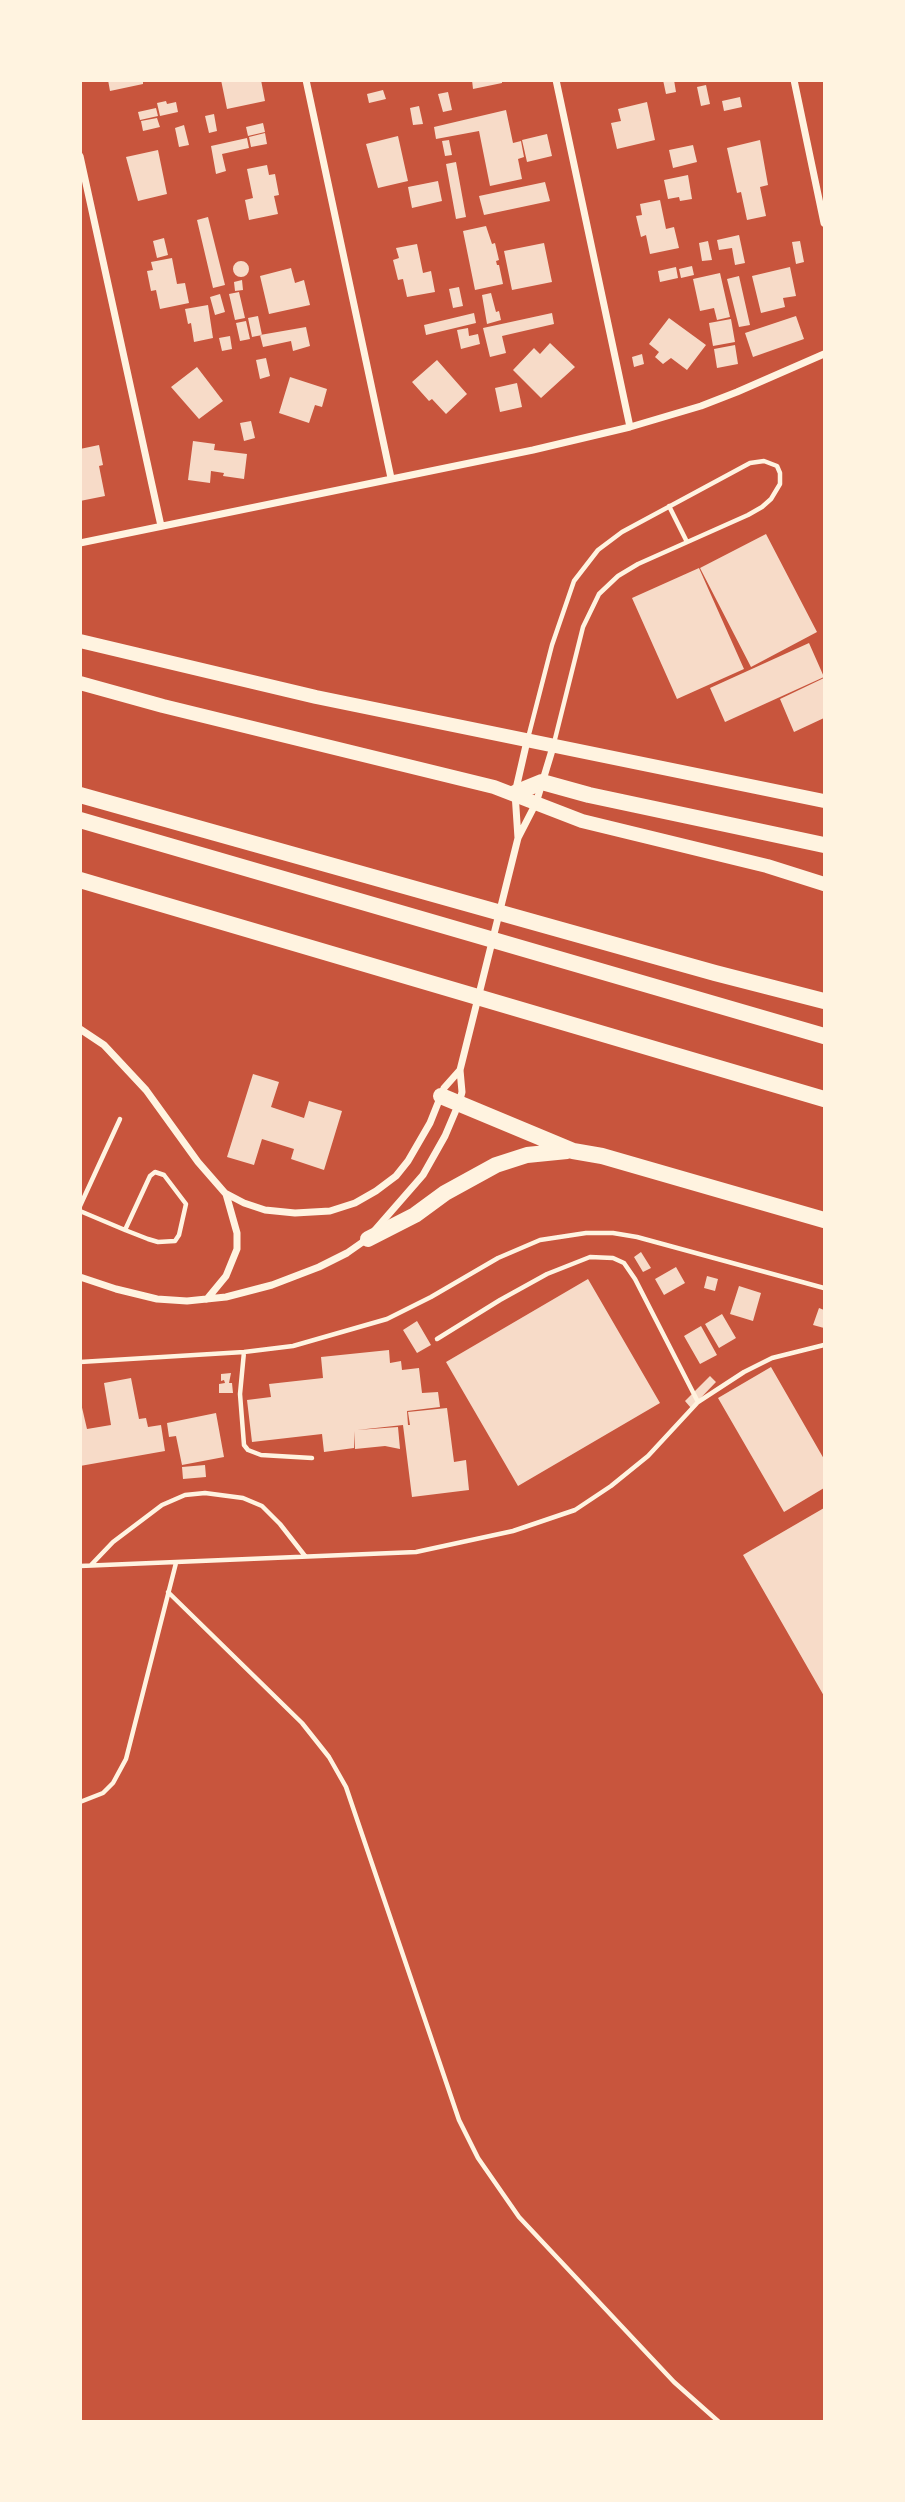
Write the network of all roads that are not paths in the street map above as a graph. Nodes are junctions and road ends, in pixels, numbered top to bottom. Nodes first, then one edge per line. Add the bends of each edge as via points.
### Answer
1 (306, 80) edge
2 (556, 80) edge
3 (794, 80) edge
4 (80, 156) edge
5 (824, 223) edge
6 (824, 354) edge
7 (630, 427) junction
8 (391, 478) junction
9 (669, 506) junction
10 (161, 526) junction
11 (687, 542) junction
12 (80, 543) edge
13 (80, 641) edge
14 (80, 683) edge
15 (527, 741) junction
16 (552, 747) junction
17 (542, 782) junction
18 (515, 793) junction
19 (80, 794) edge
20 (824, 801) edge
21 (536, 803) junction
22 (80, 820) edge
23 (518, 838) junction
24 (824, 845) edge
25 (80, 880) edge
26 (824, 884) edge
27 (824, 1002) edge
28 (80, 1029) edge
29 (85, 1035) edge
30 (824, 1036) edge
31 (460, 1070) junction
32 (774, 1085) junction
33 (441, 1096) junction
34 (824, 1099) edge
35 (459, 1103) junction
36 (824, 1109) edge
37 (120, 1119) dead end
38 (573, 1151) junction
39 (225, 1193) junction
40 (80, 1208) edge
41 (824, 1220) edge
42 (125, 1230) junction
43 (368, 1239) junction
44 (80, 1277) edge
45 (824, 1288) edge
46 (207, 1299) junction
47 (437, 1339) dead end
48 (824, 1345) edge
49 (244, 1352) junction
50 (80, 1362) edge
51 (698, 1402) junction
52 (312, 1458) dead end
53 (305, 1556) junction
54 (176, 1563) junction
55 (80, 1566) edge
56 (90, 1566) junction
57 (169, 1592) junction
58 (80, 1802) edge
59 (719, 2421) edge

1 - 8 street
2 - 7 street
3 - 5 street
4 - 10 street
6 - 7 street via 737,392
7 - 8 street
8 - 10 street
9 - 11 lane
9 - 11 lane via 757,462 777,466 778,489 762,506
9 - 15 lane via 606,543 574,581
10 - 12 street
11 - 16 lane via 638,564 599,594 583,627
13 - 15 main road
14 - 18 main road
15 - 16 main road
15 - 18 street
16 - 17 street
16 - 20 main road
17 - 18 highway
17 - 21 street
17 - 24 highway
18 - 21 main road
18 - 23 street
19 - 27 highway
21 - 23 street
21 - 26 main road via 582,821
22 - 30 highway
23 - 31 street
25 - 32 highway
28 - 29 street
29 - 39 street via 104,1045 146,1090
31 - 33 street
31 - 35 street
32 - 34 highway
32 - 36 highway
33 - 35 highway
33 - 39 street via 408,1161 376,1191 355,1203 330,1211 275,1211 254,1208
35 - 38 highway
35 - 43 street via 423,1175
37 - 40 lane
38 - 41 highway
38 - 43 highway via 527,1155 496,1165
39 - 46 street via 237,1233 237,1253
40 - 42 lane
42 - 42 lane via 158,1242 177,1239 186,1204 164,1175 155,1172 150,1176
43 - 46 street via 319,1267 272,1285
44 - 46 street via 140,1296
45 - 49 lane via 637,1237 586,1233 520,1248 387,1319 293,1346
47 - 51 lane via 547,1274 590,1257 613,1258 624,1263 635,1279
48 - 51 lane via 772,1358
49 - 50 lane
49 - 52 lane via 240,1394 244,1445 261,1455
51 - 53 lane via 648,1457 611,1486 575,1510 542,1523 416,1552
53 - 54 lane
53 - 56 lane via 262,1506 243,1498 205,1493 162,1505
54 - 56 lane
54 - 57 lane
55 - 56 lane
57 - 58 lane via 126,1759 103,1793
57 - 59 lane via 302,1723 346,1787 460,2120 478,2158 519,2217 674,2382

